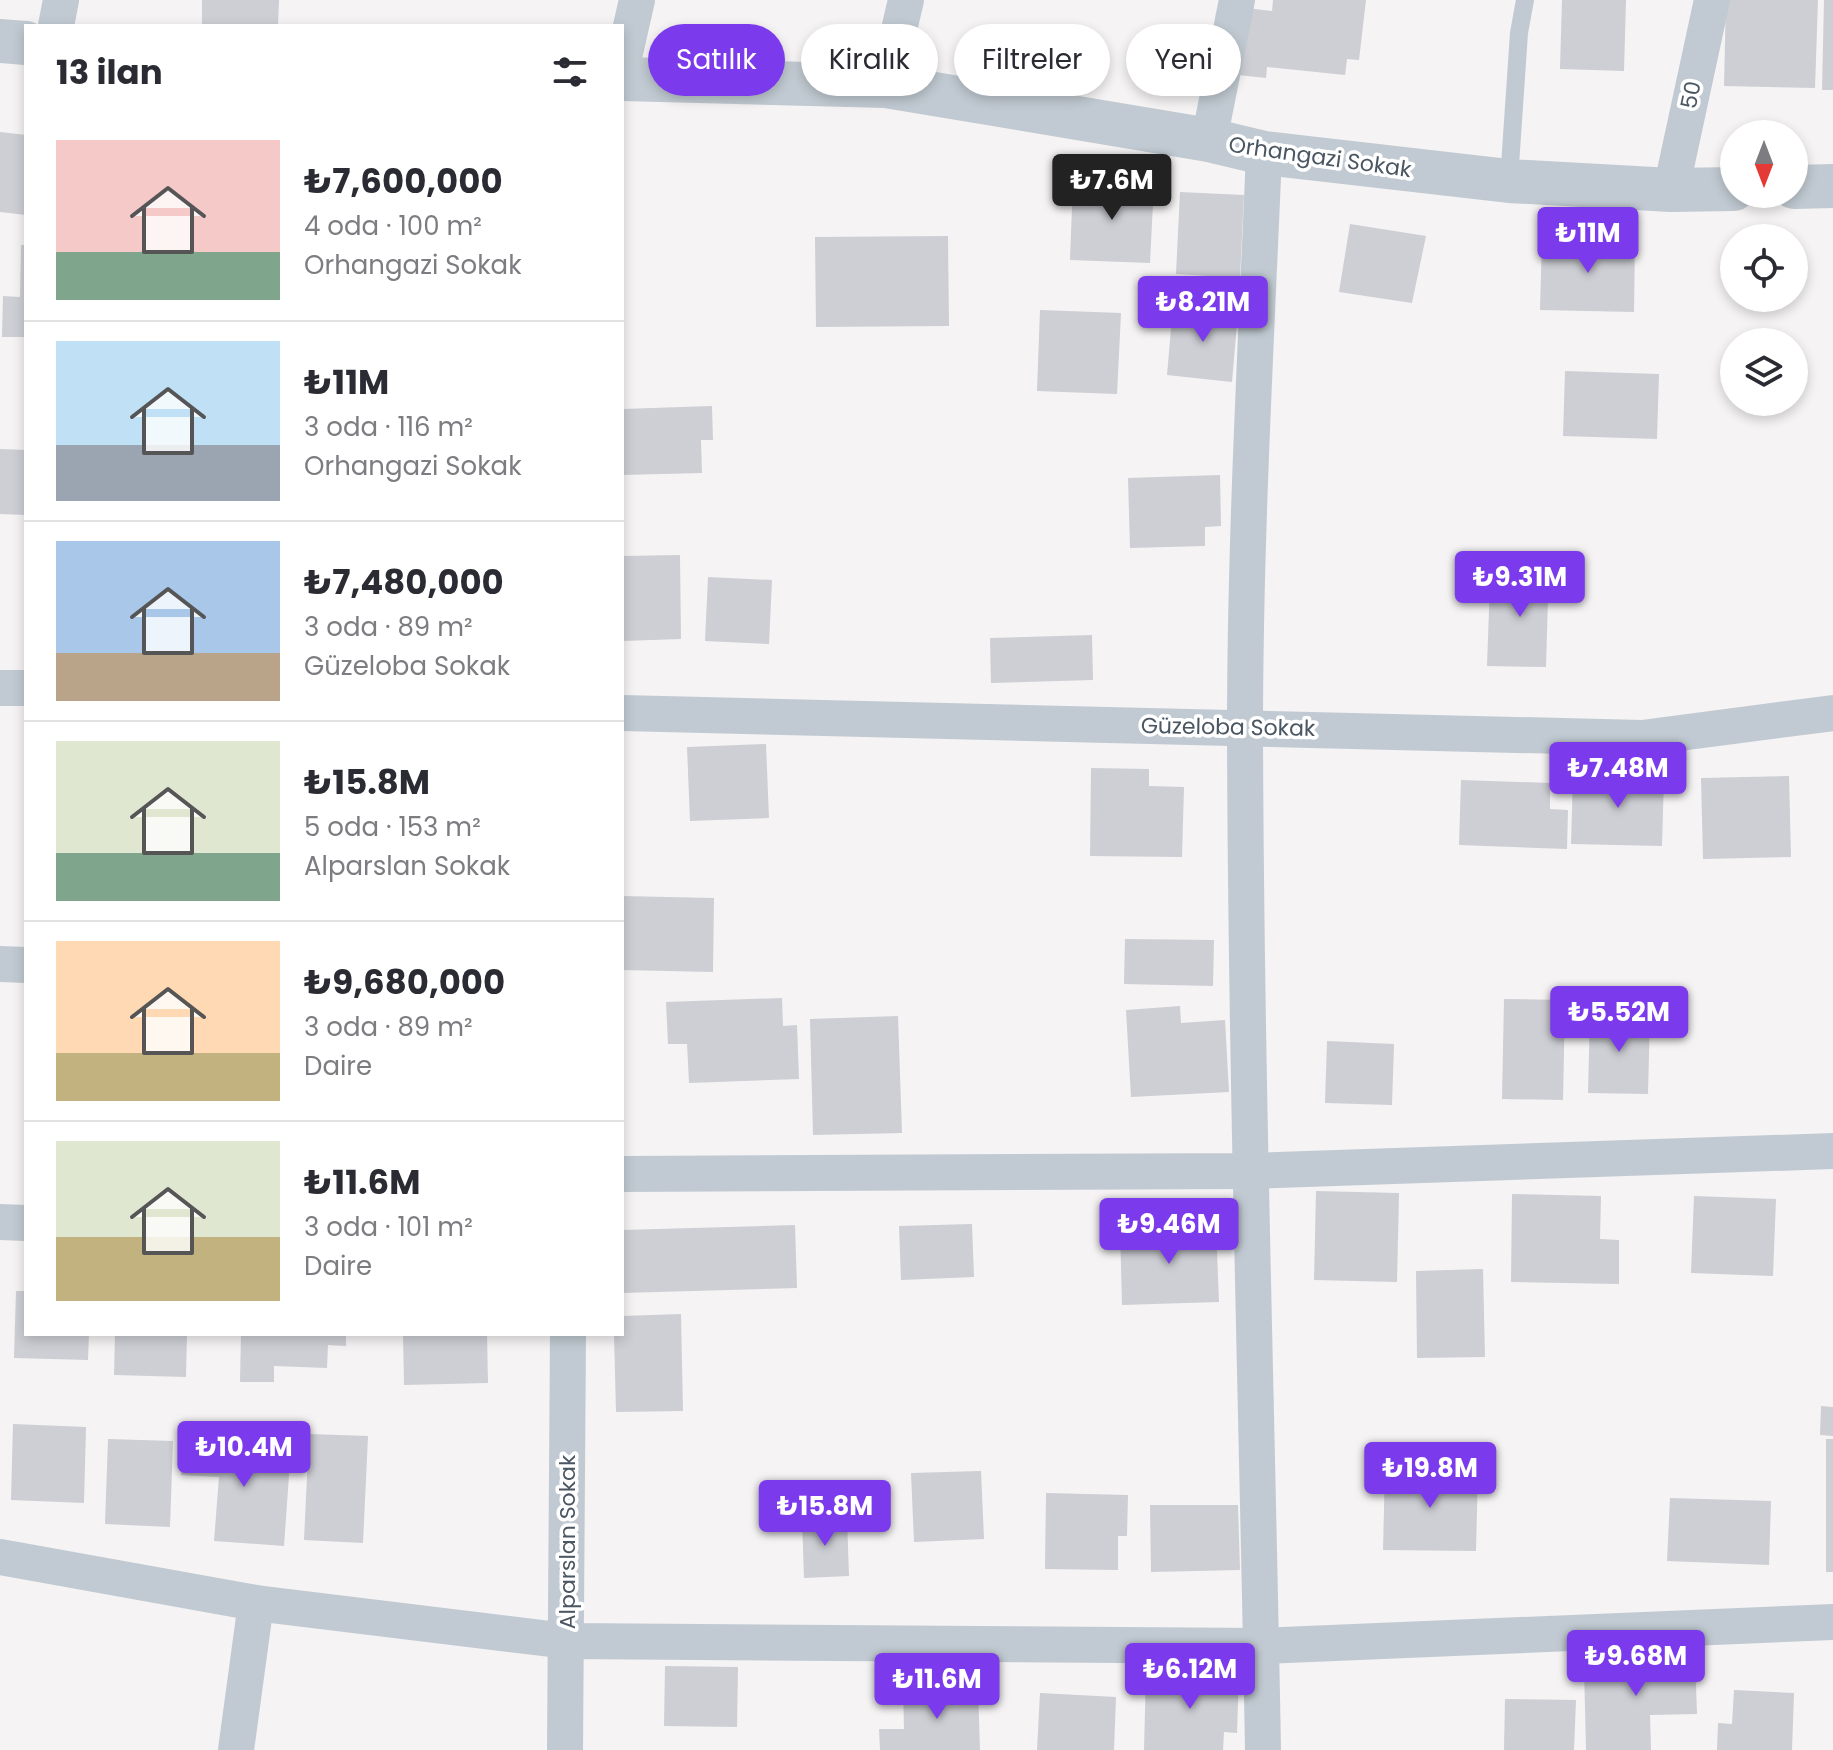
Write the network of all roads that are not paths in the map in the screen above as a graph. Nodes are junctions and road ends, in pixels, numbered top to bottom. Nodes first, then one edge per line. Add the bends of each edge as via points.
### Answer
1 (61, 0) edge
2 (637, 0) edge
3 (906, 0) edge
4 (1237, 0) edge
5 (1525, 0) edge
6 (1712, 0) edge
7 (56, 24) edge
8 (900, 24) edge
9 (0, 41) edge
10 (24, 43) edge
11 (624, 57) edge
12 (624, 79) edge
13 (801, 84) edge
14 (938, 95) edge
15 (1209, 140) junction
16 (1264, 153) junction
17 (1509, 181) junction
18 (1833, 186) edge
19 (1808, 187) edge
20 (1720, 189) edge
21 (1671, 190) junction
22 (0, 688) edge
23 (24, 688) edge
24 (624, 713) edge
25 (1833, 713) edge
26 (1245, 727) junction
27 (0, 964) edge
28 (24, 965) edge
29 (1833, 1151) edge
30 (1250, 1171) junction
31 (624, 1174) edge
32 (0, 1222) edge
33 (24, 1223) edge
34 (568, 1336) edge
35 (0, 1557) edge
36 (256, 1603) junction
37 (1833, 1622) edge
38 (567, 1641) junction
39 (1261, 1646) junction
40 (236, 1750) edge
41 (565, 1750) edge
42 (1263, 1750) edge

1 - 7 street
2 - 11 street
3 - 8 street
4 - 15 street
5 - 17 lane
6 - 21 street, 50
9 - 10 street
12 - 13 street, Orhangazi Sokak
14 - 15 street, Orhangazi Sokak
15 - 16 street, Orhangazi Sokak
16 - 17 street, Orhangazi Sokak
16 - 26 street
17 - 21 street, Orhangazi Sokak
18 - 19 street
20 - 21 street, Orhangazi Sokak
22 - 23 street
24 - 26 street, Güzeloba Sokak
25 - 26 street, Güzeloba Sokak via 1642,738
26 - 30 street
27 - 28 street
29 - 30 street
30 - 31 street
30 - 39 street
32 - 33 street
34 - 38 street, Alparslan Sokak
35 - 36 street
36 - 38 street
36 - 40 street
37 - 39 street
38 - 39 street
38 - 41 street, Alparslan Sokak
39 - 42 street

